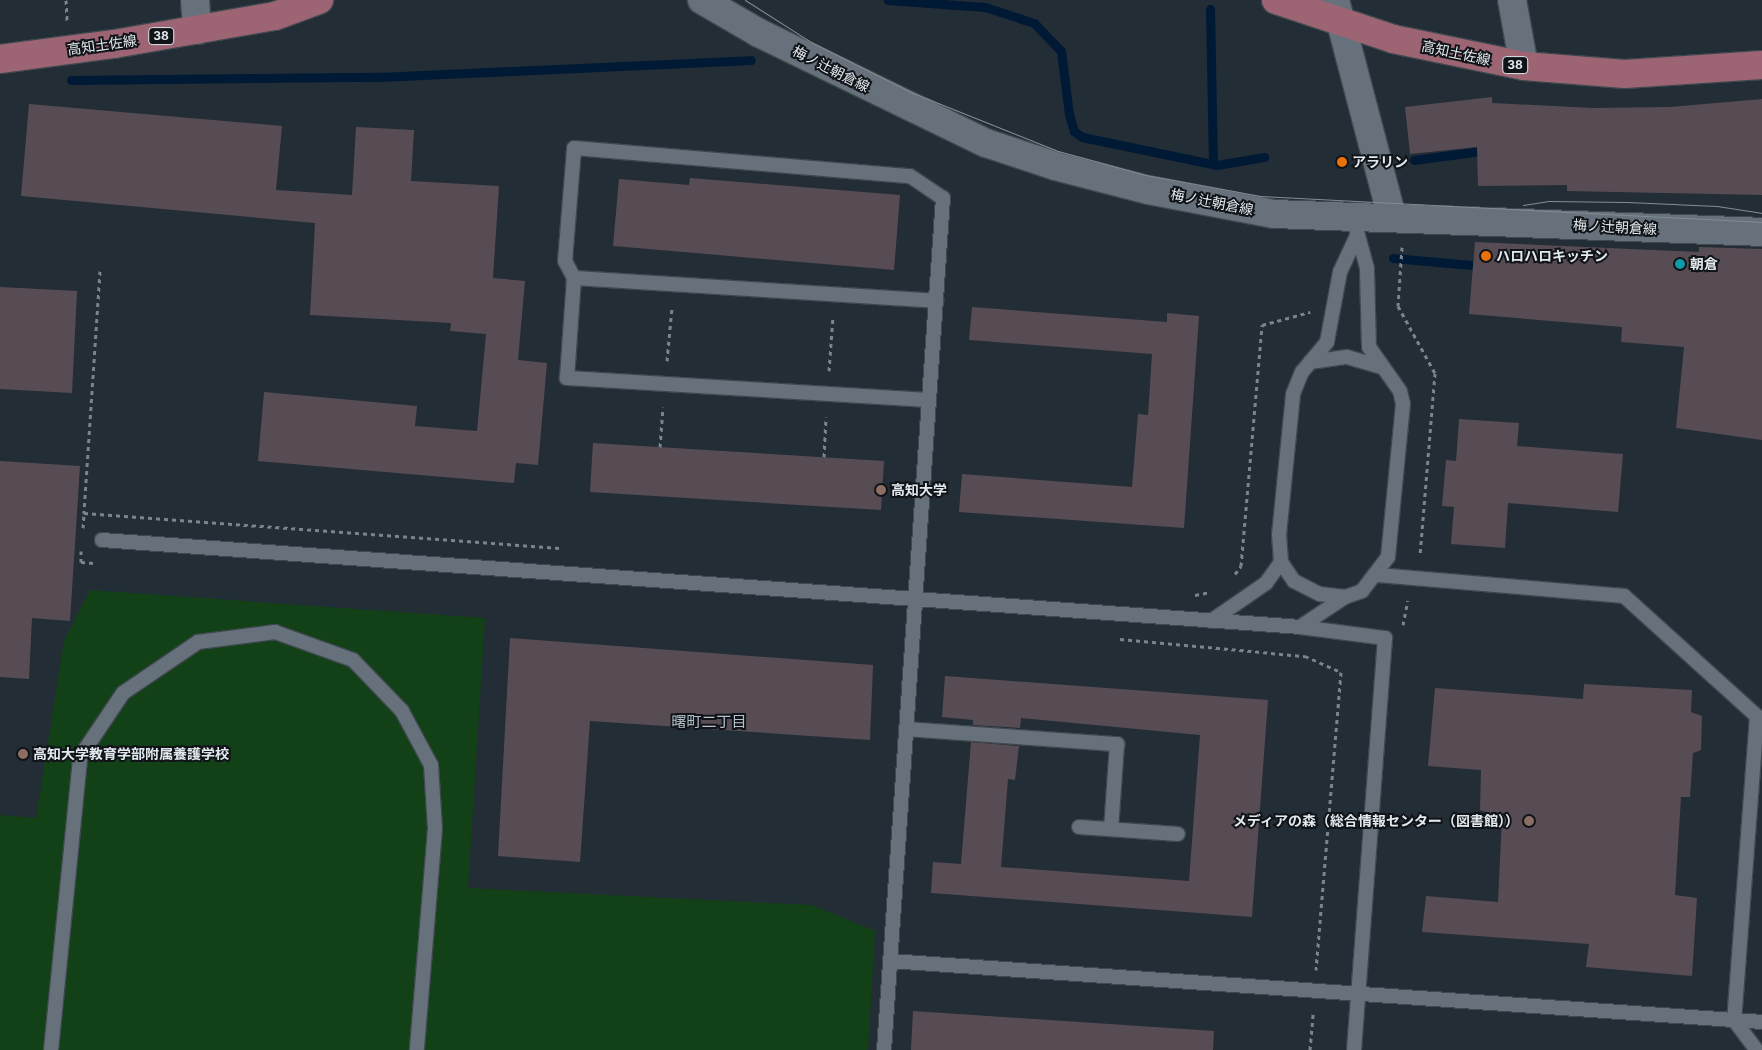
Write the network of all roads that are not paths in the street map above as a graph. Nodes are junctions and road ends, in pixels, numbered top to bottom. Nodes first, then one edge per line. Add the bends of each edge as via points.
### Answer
1 (195, 0) edge
2 (319, 0) edge
3 (702, 0) edge
4 (1276, 0) edge
5 (1512, 0) edge
6 (1339, 11) edge
7 (197, 30) junction
8 (0, 59) edge
9 (1762, 64) edge
10 (1524, 66) junction
11 (1398, 218) junction
12 (1355, 227) junction
13 (1762, 232) edge
14 (574, 278) junction
15 (936, 301) junction
16 (1310, 362) junction
17 (1381, 366) junction
18 (929, 400) junction
19 (102, 540) dead end
20 (1281, 562) junction
21 (1378, 575) junction
22 (1345, 597) junction
23 (914, 600) junction
24 (1211, 621) junction
25 (1300, 628) junction
26 (906, 729) junction
27 (1079, 827) dead end
28 (1111, 830) junction
29 (1178, 834) dead end
30 (890, 961) junction
31 (1358, 994) junction
32 (1734, 1020) junction
33 (1762, 1022) edge
34 (52, 1050) edge
35 (416, 1050) edge
36 (884, 1050) edge
37 (1354, 1050) edge
38 (1756, 1050) edge

1 - 7 main road
2 - 7 main road, 高知土佐線 / 38 via 275,16
3 - 12 main road, 梅ノ辻朝倉線 via 904,106 986,143 1055,166 1148,190
4 - 6 main road, 高知土佐線 / 38
5 - 10 main road
6 - 10 main road, 高知土佐線 / 38 via 1462,56
6 - 11 main road
7 - 8 main road, 高知土佐線 / 38
9 - 10 main road, 高知土佐線 / 38 via 1625,74
11 - 12 main road, 梅ノ辻朝倉線
11 - 13 main road, 梅ノ辻朝倉線
12 - 16 lane via 1340,272 1327,342
12 - 17 lane via 1367,268 1368,347
14 - 15 lane
14 - 15 lane via 565,261 574,148 910,176 943,198
14 - 18 lane via 567,378
15 - 18 lane
16 - 17 lane via 1348,357
16 - 20 lane via 1292,394 1279,535
17 - 21 lane via 1400,391 1403,404 1388,557
18 - 23 lane
19 - 23 lane
20 - 22 lane via 1294,581 1320,594
20 - 24 lane via 1266,583
21 - 22 lane via 1362,591
21 - 32 lane via 1624,596 1757,716
22 - 25 lane
23 - 24 lane
23 - 26 lane
24 - 25 lane
25 - 31 lane via 1385,638
26 - 28 lane via 1117,744
26 - 30 lane
27 - 28 lane
28 - 29 lane
30 - 31 lane
30 - 36 lane
31 - 32 lane
31 - 37 lane
32 - 33 lane
32 - 38 lane
34 - 35 lane via 80,758 123,693 198,642 275,632 353,660 402,711 431,765 435,829

